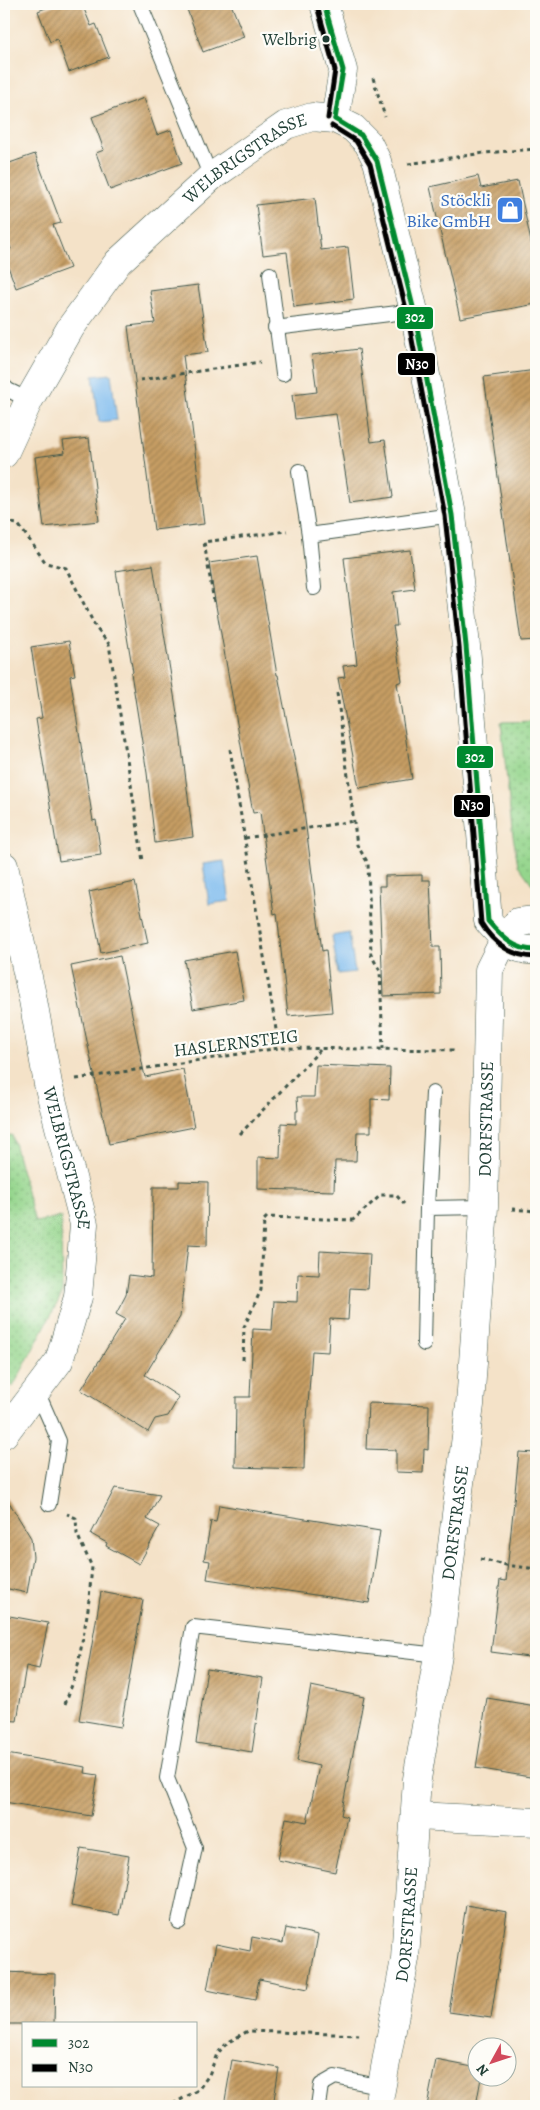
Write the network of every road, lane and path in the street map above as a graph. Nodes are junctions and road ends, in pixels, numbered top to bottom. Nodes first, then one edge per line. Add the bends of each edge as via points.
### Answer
1 (140, 4) edge
2 (324, 4) edge
3 (335, 119) junction
4 (536, 149) edge
5 (379, 168) junction
6 (211, 177) junction
7 (270, 274) dead end
8 (414, 311) junction
9 (276, 328) junction
10 (281, 359) junction
11 (283, 374) dead end
12 (140, 380) dead end
13 (4, 386) edge
14 (29, 400) junction
15 (4, 454) edge
16 (299, 471) dead end
17 (452, 515) junction
18 (4, 522) edge
19 (308, 532) junction
20 (314, 588) dead end
21 (214, 602) dead end
22 (337, 693) dead end
23 (230, 748) dead end
24 (354, 822) junction
25 (245, 838) junction
26 (143, 861) dead end
27 (4, 866) edge
28 (536, 920) edge
29 (504, 940) junction
30 (536, 950) edge
31 (279, 1048) junction
32 (322, 1048) junction
33 (383, 1049) junction
34 (488, 1050) junction
35 (48, 1084) junction
36 (433, 1093) dead end
37 (240, 1134) dead end
38 (403, 1202) dead end
39 (484, 1207) junction
40 (427, 1208) junction
41 (514, 1209) dead end
42 (536, 1211) edge
43 (424, 1344) dead end
44 (243, 1360) dead end
45 (37, 1391) junction
46 (4, 1434) edge
47 (49, 1504) joint
48 (452, 1555) junction
49 (536, 1569) edge
50 (438, 1654) junction
51 (65, 1704) dead end
52 (416, 1816) junction
53 (536, 1822) edge
54 (179, 1922) dead end
55 (390, 2038) junction
56 (380, 2096) edge
57 (86, 2106) edge
58 (318, 2106) edge

1 - 6 lane
2 - 3 street via 343,70
3 - 5 street, WELBRIGSTRASSE via 353,128 368,142
3 - 6 street, WELBRIGSTRASSE via 312,117 286,125
4 - 5 path
5 - 8 street, WELBRIGSTRASSE
6 - 14 street, WELBRIGSTRASSE via 118,262 71,327
7 - 9 lane
8 - 9 lane
8 - 17 street, WELBRIGSTRASSE
9 - 10 lane
10 - 11 lane
10 - 12 path
13 - 14 lane
14 - 15 street, WELBRIGSTRASSE
16 - 19 lane
17 - 19 lane
17 - 29 street, WELBRIGSTRASSE via 488,921
18 - 26 path via 18,524 46,563 66,568 96,628 110,644
19 - 20 lane
19 - 21 path via 204,542
22 - 24 path
23 - 25 path
24 - 25 path
24 - 33 path via 357,845 368,863 371,955 380,971
25 - 31 path
27 - 35 street, WELBRIGSTRASSE
28 - 29 street, DORFSTRASSE via 518,922
29 - 30 street via 520,950
29 - 34 street, DORFSTRASSE via 490,970
31 - 32 path, HASLERNSTEIG
31 - 35 path, HASLERNSTEIG
32 - 33 path, HASLERNSTEIG
32 - 37 path
33 - 34 path, HASLERNSTEIG
34 - 39 street, DORFSTRASSE
35 - 45 street, WELBRIGSTRASSE via 84,1224 78,1296 58,1361
36 - 40 lane
38 - 44 path via 396,1195 381,1195 353,1220 267,1217 264,1220 260,1290 244,1327
39 - 40 lane
39 - 48 street, DORFSTRASSE via 470,1405
40 - 43 lane
41 - 42 path
45 - 46 street, WELBRIGSTRASSE
45 - 47 lane via 59,1441
47 - 51 path via 76,1518 77,1534 92,1567 77,1671
48 - 49 path
48 - 50 street, DORFSTRASSE
50 - 52 street, DORFSTRASSE via 417,1779
50 - 54 lane via 193,1627 167,1778 195,1848
52 - 53 street
52 - 55 street, DORFSTRASSE via 405,1959
55 - 56 street, DORFSTRASSE
55 - 57 path via 248,2031 227,2043 198,2090 173,2104
56 - 58 lane via 335,2077 321,2085

